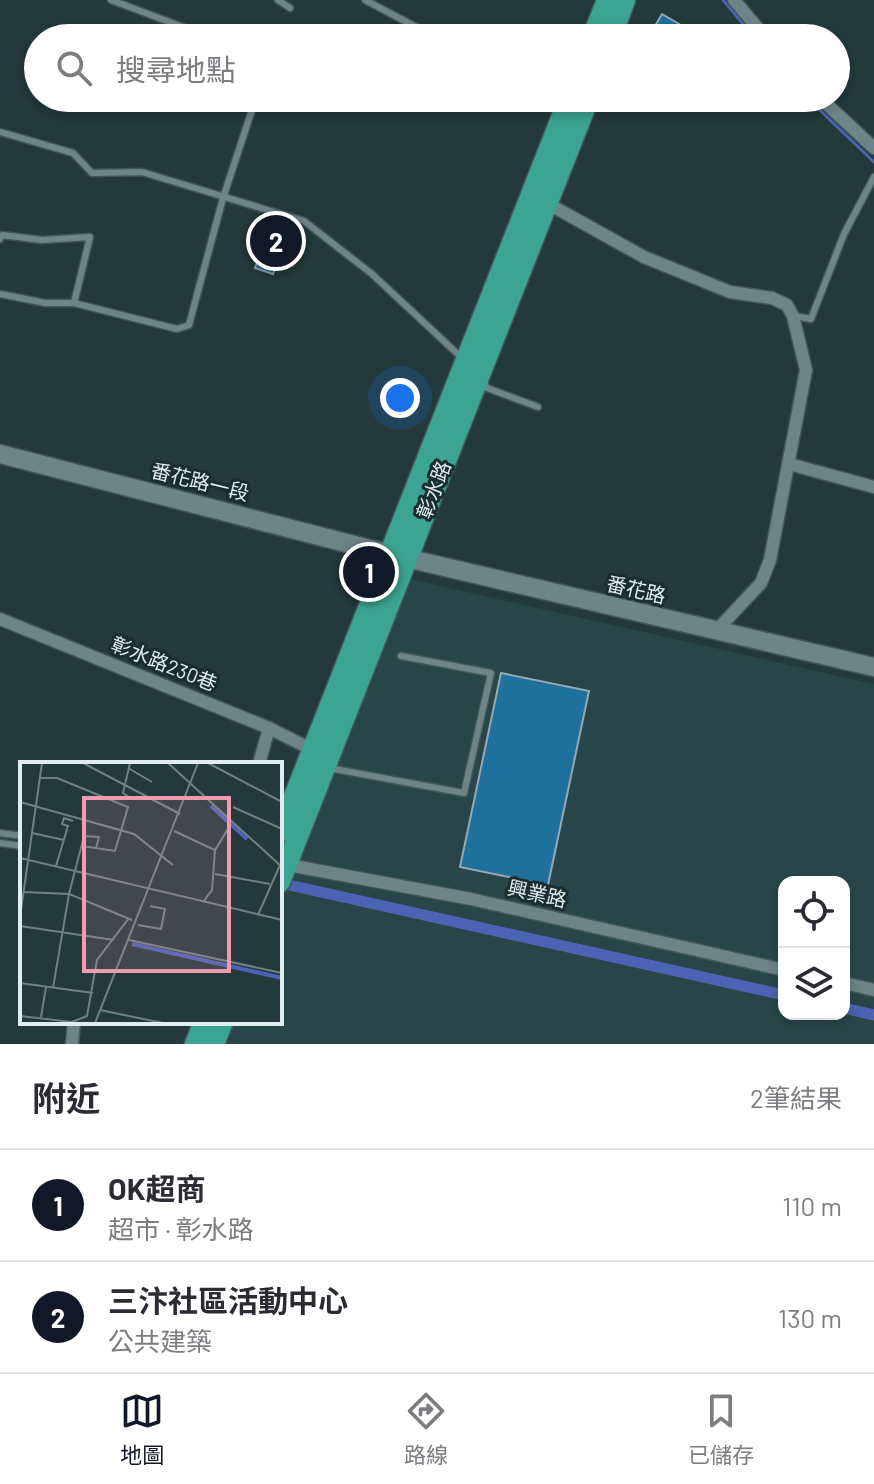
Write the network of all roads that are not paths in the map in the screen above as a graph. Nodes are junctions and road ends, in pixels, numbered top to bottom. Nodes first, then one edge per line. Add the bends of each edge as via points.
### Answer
1 (111, 0) edge
2 (278, 0) edge
3 (365, 0) edge
4 (607, 0) edge
5 (625, 0) edge
6 (734, 0) edge
7 (290, 8) dead end
8 (175, 24) edge
9 (410, 24) edge
10 (598, 24) edge
11 (616, 24) edge
12 (754, 24) edge
13 (251, 112) edge
14 (577, 112) edge
15 (577, 112) edge
16 (835, 112) edge
17 (0, 132) edge
18 (874, 148) edge
19 (874, 177) edge
20 (223, 198) junction
21 (545, 202) junction
22 (0, 239) edge
23 (0, 294) edge
24 (74, 303) junction
25 (793, 316) junction
26 (472, 367) junction
27 (538, 407) dead end
28 (0, 454) edge
29 (789, 464) junction
30 (874, 487) edge
31 (398, 555) junction
32 (0, 619) edge
33 (716, 631) junction
34 (401, 656) dead end
35 (874, 667) edge
36 (269, 728) junction
37 (311, 749) junction
38 (260, 762) edge
39 (326, 767) junction
40 (282, 827) edge
41 (0, 833) edge
42 (20, 836) edge
43 (0, 843) edge
44 (20, 846) edge
45 (282, 870) edge
46 (778, 969) edge
47 (850, 984) edge
48 (874, 990) edge
49 (74, 1024) edge
50 (203, 1024) edge
51 (222, 1024) edge
52 (72, 1044) edge
53 (195, 1044) edge
54 (214, 1044) edge

1 - 8 lane
2 - 7 lane
3 - 9 lane
4 - 10 main road
5 - 11 main road
6 - 12 street
13 - 20 lane
14 - 21 main road, 彰水路
15 - 26 main road, 彰水路
16 - 18 street
17 - 20 lane via 73,153 92,173 142,172
19 - 25 lane via 844,234 811,319
20 - 24 lane via 189,325 177,329
20 - 26 lane via 304,221 372,274
21 - 25 street via 644,257 730,292 772,298 787,305
21 - 26 main road, 彰水路
22 - 24 lane via 90,237
23 - 24 lane
25 - 29 street via 806,370
26 - 27 lane via 487,388
26 - 31 main road, 彰水路
28 - 31 main road, 番花路一段
29 - 30 street
29 - 33 street via 761,583
31 - 33 main road, 番花路
31 - 37 main road, 彰水路
31 - 39 main road, 彰水路
32 - 36 street, 彰水路230巷
33 - 35 main road, 番花路
34 - 39 lane via 491,673 464,793
36 - 37 street, 彰水路230巷
36 - 38 street
37 - 40 main road, 彰水路
39 - 45 main road, 彰水路
41 - 42 lane
43 - 44 lane
45 - 46 street, 興業路 via 471,899
47 - 48 street
49 - 52 street
50 - 53 main road
51 - 54 main road

